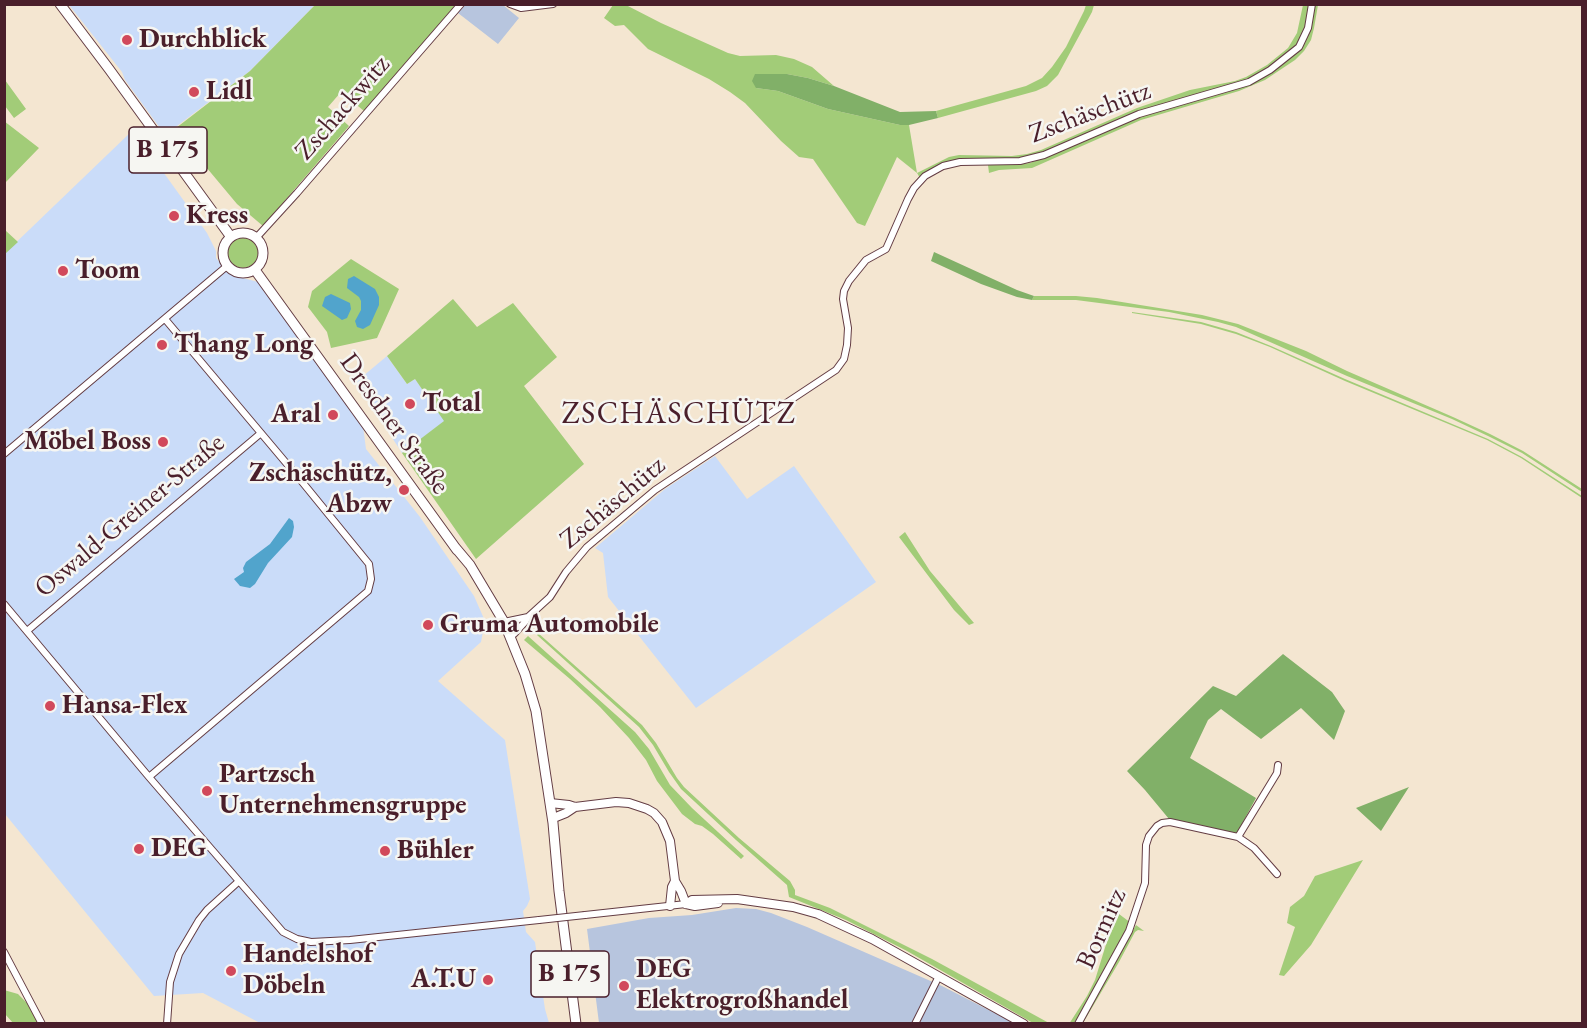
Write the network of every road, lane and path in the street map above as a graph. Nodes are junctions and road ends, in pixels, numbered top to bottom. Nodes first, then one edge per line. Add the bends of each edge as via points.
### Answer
1 (60, 4) edge
2 (461, 4) edge
3 (510, 4) edge
4 (553, 4) edge
5 (1312, 4) edge
6 (231, 237) junction
7 (256, 238) junction
8 (227, 266) junction
9 (255, 270) junction
10 (165, 320) junction
11 (261, 433) junction
12 (4, 454) edge
13 (4, 604) edge
14 (528, 617) junction
15 (504, 622) junction
16 (27, 631) junction
17 (510, 635) junction
18 (1278, 765) dead end
19 (149, 777) junction
20 (550, 803) junction
21 (575, 807) junction
22 (552, 817) junction
23 (1238, 837) junction
24 (1277, 874) dead end
25 (675, 881) junction
26 (238, 882) junction
27 (686, 904) junction
28 (670, 906) junction
29 (4, 952) edge
30 (939, 976) junction
31 (42, 1023) edge
32 (167, 1023) edge
33 (576, 1023) edge
34 (915, 1023) edge
35 (1024, 1023) edge
36 (1078, 1023) edge

1 - 6 main road, B 175
2 - 7 street, Zschackwitz
3 - 4 street via 521,8
5 - 14 street, Zschäschütz via 1299,47 1249,82 1139,114 1044,155 1020,161 960,162 943,166 925,177 908,199 886,249 866,260 844,291 847,345 836,370 647,497 587,548
6 - 7 main road via 244,233
6 - 8 main road via 223,253
7 - 9 main road via 263,253
8 - 9 main road via 241,273
8 - 10 street
9 - 15 main road, Dresdner Straße / B 175 via 468,562
10 - 11 street
10 - 12 street
11 - 16 street, Oswald-Greiner-Straße
11 - 19 street via 369,564 368,591
13 - 16 street
14 - 15 street
14 - 17 street, Zschäschütz
15 - 17 main road, Dresdner Straße / B 175
16 - 19 street
17 - 20 main road, B 175 via 532,695
18 - 23 street via 1277,773
19 - 26 street
20 - 21 street
20 - 22 main road, B 175
21 - 22 street
21 - 25 street via 616,802 647,809 658,818 670,841
22 - 33 main road, B 175 via 550,831
23 - 24 street, Bormitz via 1254,848
23 - 36 street, Bormitz via 1170,822 1162,823 1152,832 1146,845 1145,883 1130,932
25 - 27 street
25 - 28 street
26 - 28 street, bridge via 283,932 310,942
26 - 32 street via 203,915 179,954 170,982
27 - 28 street
27 - 30 street via 744,901 793,907 832,919
29 - 31 street
30 - 34 street
30 - 35 street

